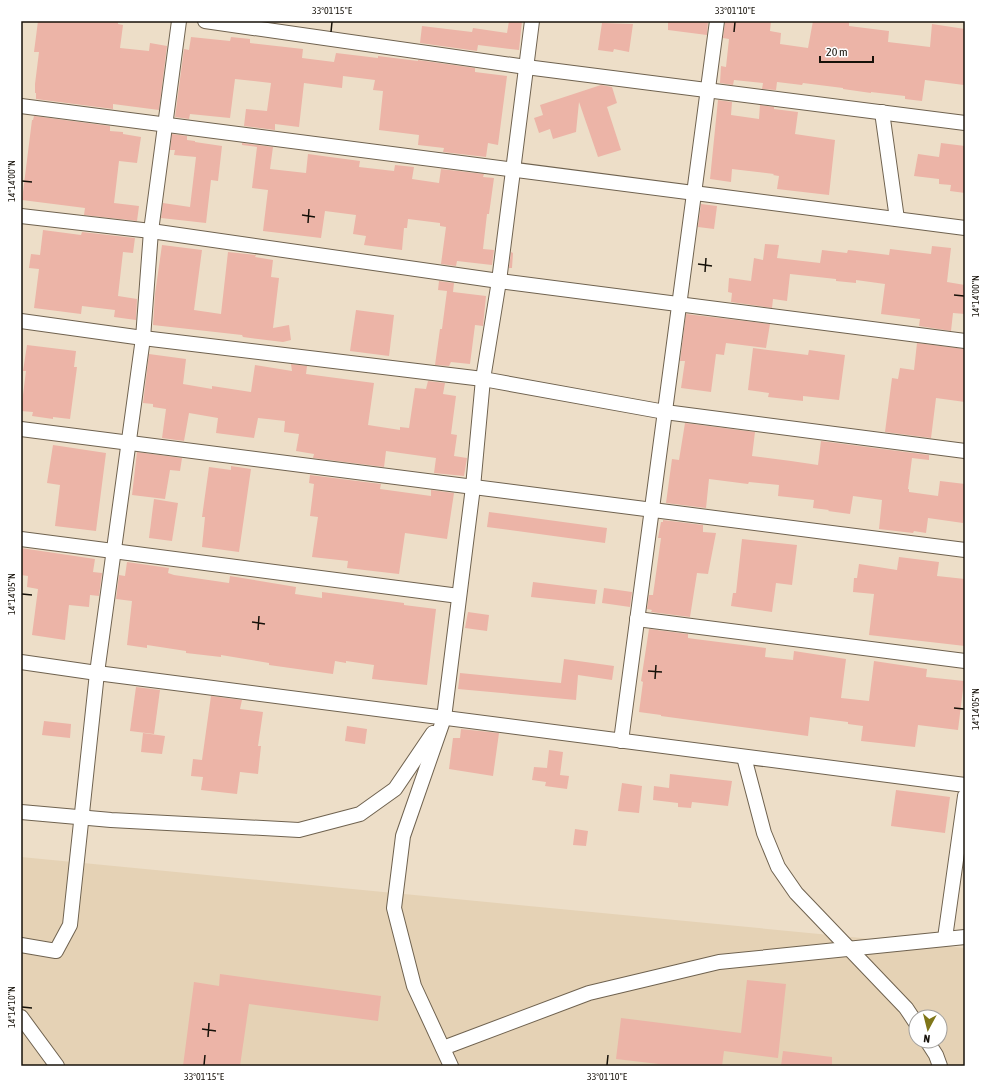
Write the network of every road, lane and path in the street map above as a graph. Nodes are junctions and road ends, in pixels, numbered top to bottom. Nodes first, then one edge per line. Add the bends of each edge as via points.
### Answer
1 (179, 21) edge
2 (205, 21) edge
3 (532, 21) edge
4 (717, 21) edge
5 (526, 67) junction
6 (708, 90) junction
7 (21, 106) edge
8 (882, 112) junction
9 (965, 123) edge
10 (164, 125) junction
11 (513, 170) junction
12 (694, 193) junction
13 (21, 216) edge
14 (897, 219) junction
15 (965, 228) edge
16 (151, 231) junction
17 (499, 281) junction
18 (680, 304) junction
19 (21, 321) edge
20 (143, 338) junction
21 (965, 341) edge
22 (483, 379) junction
23 (665, 412) junction
24 (21, 428) edge
25 (128, 442) junction
26 (965, 451) edge
27 (473, 487) junction
28 (652, 510) junction
29 (21, 539) edge
30 (965, 550) edge
31 (113, 552) junction
32 (459, 596) junction
33 (637, 619) junction
34 (965, 661) edge
35 (21, 662) edge
36 (97, 673) junction
37 (444, 718) junction
38 (621, 741) junction
39 (744, 757) junction
40 (965, 785) edge
41 (965, 796) edge
42 (21, 812) edge
43 (82, 817) junction
44 (965, 937) edge
45 (945, 938) junction
46 (21, 945) edge
47 (848, 948) junction
48 (908, 1011) edge
49 (21, 1017) edge
50 (443, 1048) junction
51 (932, 1049) edge
52 (58, 1066) edge
53 (451, 1066) edge
54 (940, 1066) edge

1 - 10 street
2 - 5 street
3 - 5 street
4 - 6 street
5 - 6 street
5 - 11 street
6 - 8 street
6 - 12 street
7 - 10 street
8 - 9 street
8 - 14 street
10 - 11 street
10 - 16 street
11 - 12 street
11 - 17 street
12 - 14 street
12 - 18 street
13 - 16 street
14 - 15 street
16 - 17 street
16 - 20 street
17 - 18 street
17 - 22 street
18 - 21 street
18 - 23 street
19 - 20 street
20 - 22 street
20 - 25 street
22 - 23 street
22 - 27 street
23 - 26 street
23 - 28 street
24 - 25 street
25 - 27 street
25 - 31 street
27 - 28 street
27 - 32 street
28 - 30 street
28 - 33 street
29 - 31 street
31 - 32 street
31 - 36 street
32 - 37 street
33 - 34 street
33 - 38 street
35 - 36 street
36 - 37 street
36 - 43 street
37 - 38 street
37 - 43 street via 395,788 360,814 299,830
37 - 50 street via 403,836 394,908 414,986
38 - 39 street
39 - 40 street
39 - 47 street via 764,833 778,867 796,893
41 - 45 street
42 - 43 street
43 - 46 street via 70,925 56,951
44 - 45 street
45 - 47 street
47 - 48 street
47 - 50 street via 719,962 589,992
49 - 52 street
50 - 53 street
51 - 54 street

